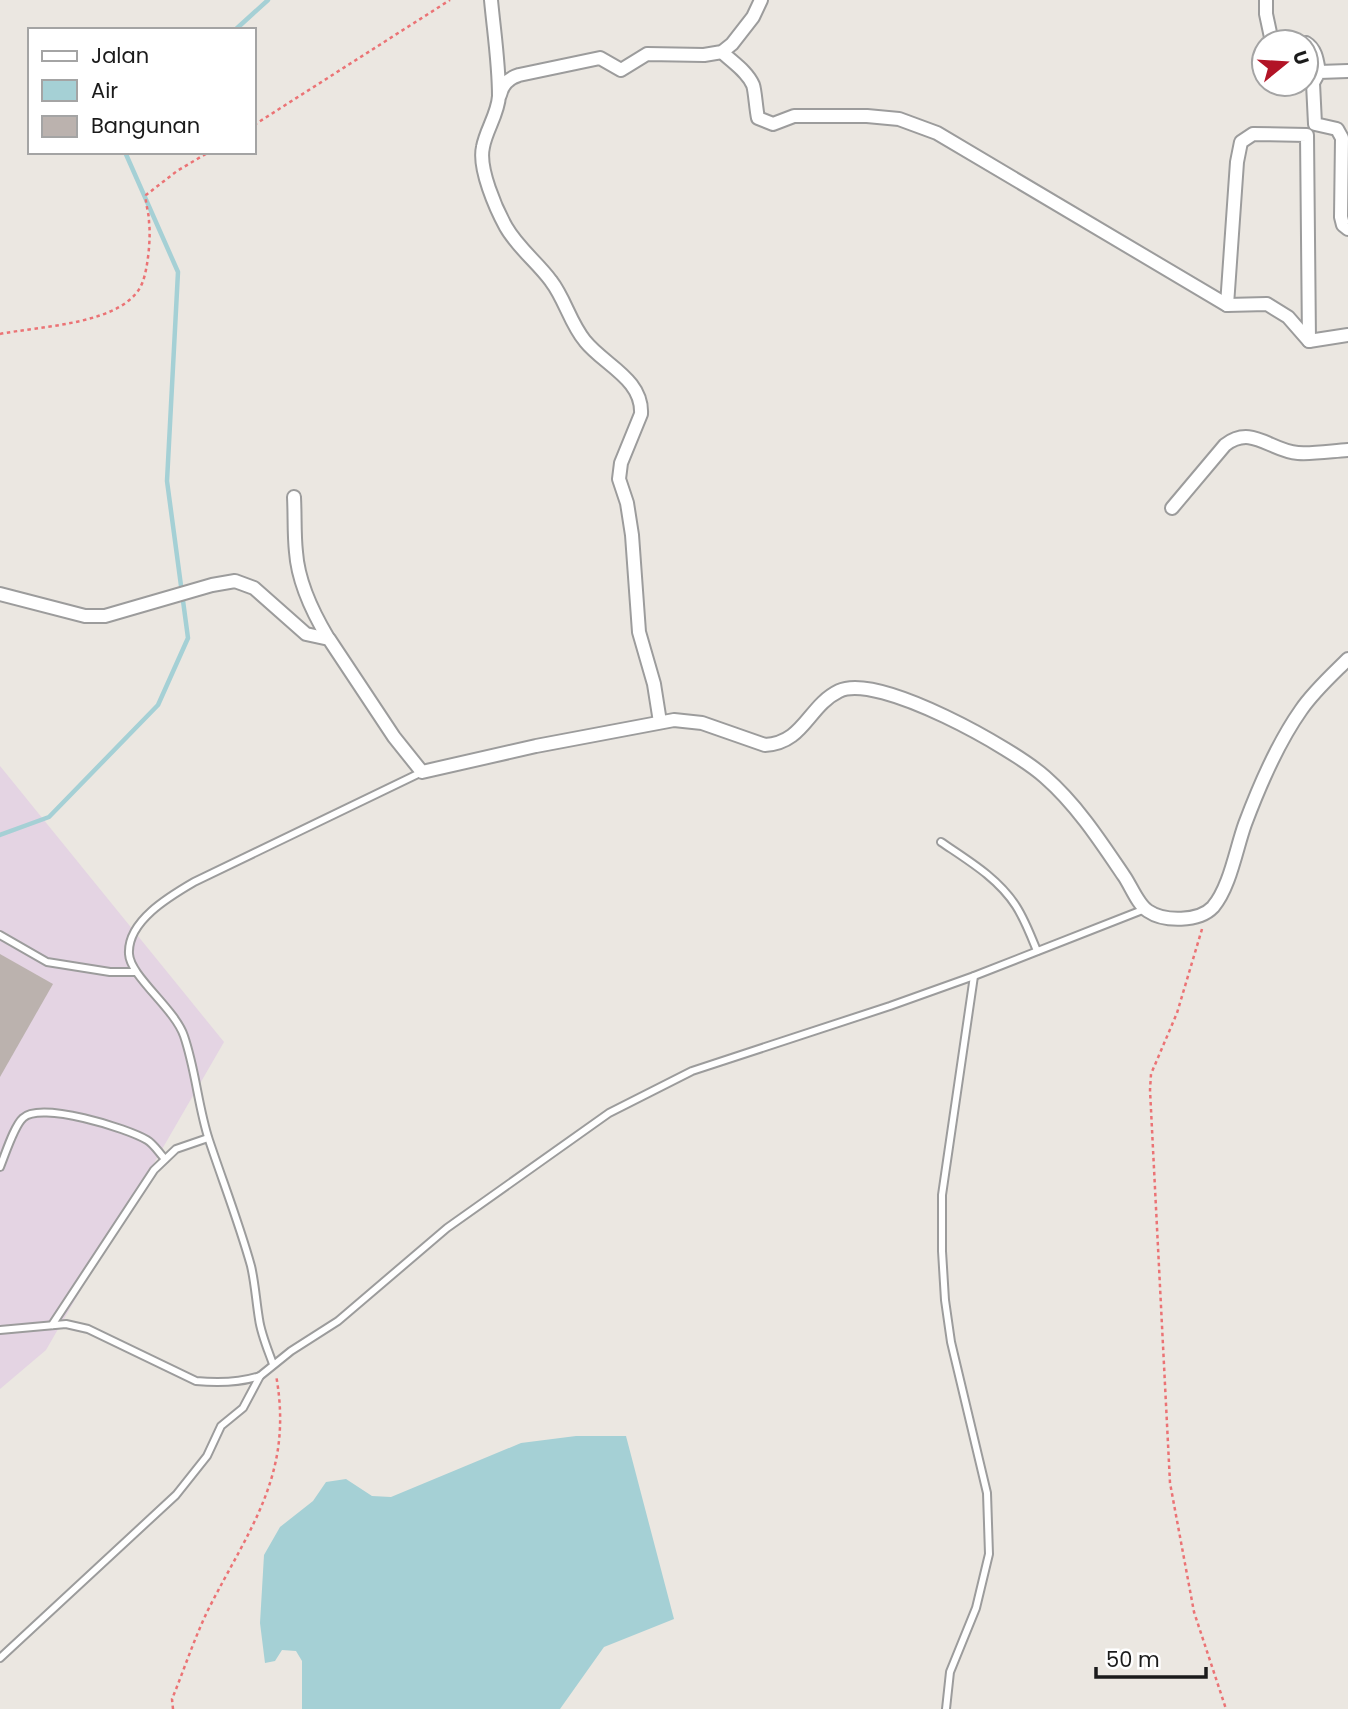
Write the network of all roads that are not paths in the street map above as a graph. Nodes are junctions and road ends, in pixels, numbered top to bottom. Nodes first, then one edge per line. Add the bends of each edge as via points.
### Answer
1 (491, 0) edge
2 (761, 0) edge
3 (1266, 0) edge
4 (1269, 28) edge
5 (722, 52) junction
6 (1348, 71) edge
7 (1320, 72) edge
8 (1313, 98) edge
9 (499, 99) junction
10 (1348, 229) edge
11 (1227, 305) junction
12 (1348, 335) edge
13 (1309, 341) junction
14 (1348, 450) edge
15 (294, 497) dead end
16 (1172, 508) dead end
17 (0, 594) edge
18 (328, 638) junction
19 (1348, 659) edge
20 (660, 722) junction
21 (422, 772) junction
22 (942, 842) dead end
23 (1144, 909) junction
24 (0, 936) edge
25 (1037, 951) junction
26 (135, 972) junction
27 (974, 976) junction
28 (208, 1138) junction
29 (165, 1159) junction
30 (0, 1167) edge
31 (52, 1325) junction
32 (0, 1330) edge
33 (273, 1364) junction
34 (260, 1376) junction
35 (0, 1658) edge
36 (946, 1709) edge

1 - 9 street
2 - 5 street via 753,17
3 - 4 street
5 - 9 street via 648,54 621,69 600,58 519,75 501,88
5 - 11 street via 754,87 758,118 773,124 794,116 867,116 937,133
6 - 7 street
8 - 10 street via 1315,124 1340,132 1341,217
9 - 20 street via 482,157 503,220 551,281 586,342 630,383 642,405 619,479 632,535 639,632
11 - 13 street via 1266,304 1288,317
11 - 13 street via 1241,142 1253,134 1307,135
12 - 13 street
14 - 16 street via 1298,453 1257,438 1234,438
15 - 18 street via 300,571
17 - 18 street via 85,615 116,615 235,581 268,599 306,634
18 - 21 street
19 - 23 street via 1312,696 1283,738 1214,906 1192,918 1168,918
20 - 21 street
20 - 23 street via 688,720 765,745 775,744 788,740 838,691 852,687 944,715 1007,749 1059,790 1101,842
21 - 26 lane via 165,899 139,925 130,946
22 - 25 lane via 1007,894
23 - 25 lane
24 - 26 lane via 47,962
25 - 27 lane
26 - 28 lane via 172,1013 183,1033
27 - 33 lane via 692,1071 610,1113 447,1228 338,1321
27 - 36 lane via 942,1195 942,1251 951,1342 987,1493 989,1554 976,1608 950,1672
28 - 29 lane via 188,1143
28 - 33 lane via 240,1228 259,1322
29 - 30 lane via 150,1142 127,1129 47,1111 30,1112 21,1119
29 - 31 lane
31 - 32 lane
31 - 34 lane via 88,1329 196,1381
33 - 34 lane
34 - 35 lane via 243,1408 220,1426 207,1456 176,1494

